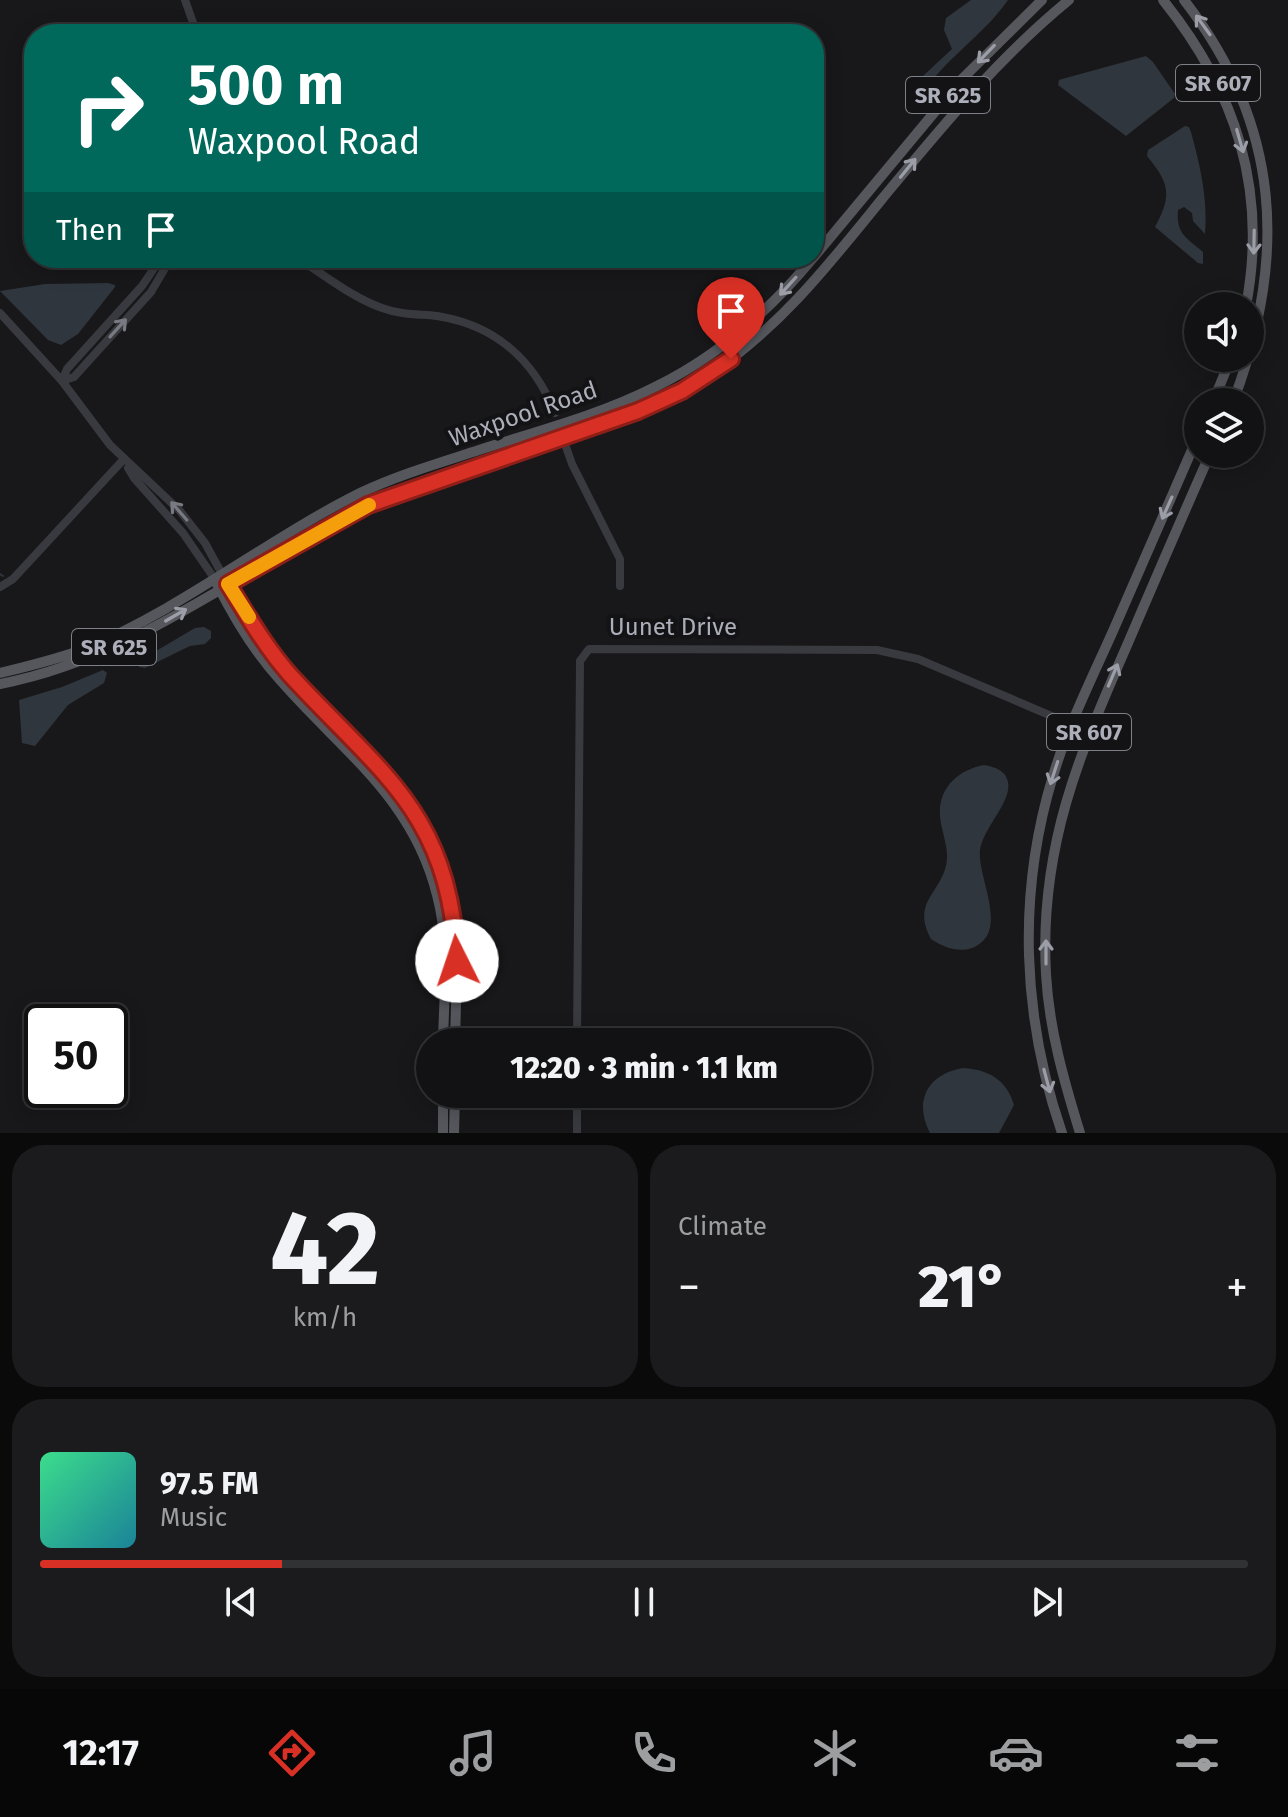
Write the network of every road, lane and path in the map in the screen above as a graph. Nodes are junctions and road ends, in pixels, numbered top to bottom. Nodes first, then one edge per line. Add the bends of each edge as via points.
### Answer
1 (185, 0) edge
2 (1042, 0) edge
3 (1069, 0) edge
4 (1163, 0) edge
5 (1184, 0) edge
6 (193, 24) edge
7 (824, 244) edge
8 (154, 268) edge
9 (165, 268) edge
10 (313, 268) edge
11 (803, 268) edge
12 (1248, 292) edge
13 (0, 313) edge
14 (62, 381) junction
15 (1239, 388) edge
16 (556, 419) junction
17 (562, 438) junction
18 (123, 460) junction
19 (1184, 468) edge
20 (1204, 468) edge
21 (218, 576) junction
22 (620, 586) dead end
23 (0, 587) edge
24 (224, 587) junction
25 (0, 673) edge
26 (0, 684) edge
27 (1072, 724) junction
28 (1089, 732) junction
29 (443, 1028) edge
30 (455, 1028) edge
31 (577, 1028) edge
32 (443, 1108) edge
33 (455, 1108) edge
34 (577, 1108) edge
35 (443, 1133) edge
36 (454, 1133) edge
37 (577, 1133) edge
38 (1062, 1133) edge
39 (1080, 1133) edge

1 - 6 street
2 -> 7 main road, Waxpool Road / SR 625 via 963,78
17 -> 3 main road, Waxpool Road / SR 625 via 682,391 768,329 802,296 971,94
4 -> 12 main road, SR 607 via 1211,70 1242,148 1254,230
15 -> 5 main road, SR 607 via 1267,293 1272,238 1268,182 1255,128 1234,76
8 - 14 street
14 -> 9 street via 74,377 151,292
10 - 16 street via 373,305 452,319 500,338 542,384
11 -> 16 main road, Waxpool Road / SR 625 via 762,313 716,351 653,388
13 - 14 street
14 - 18 street
16 - 17 street
16 - 21 main road, Waxpool Road / SR 625 via 382,483
17 - 22 street via 620,559
17 - 24 main road, Waxpool Road / SR 625 via 368,505
18 - 21 street
18 - 23 street
19 -> 27 main road, SR 607
28 -> 20 main road, SR 607
21 - 24 main road
21 - 25 main road, SR 625 via 89,647
26 -> 24 main road, SR 625 via 96,656
24 - 29 main road via 270,668 380,783 420,846 444,934
24 - 30 main road via 279,661 389,776 422,824 453,915
27 - 28 street, Uunet Drive
27 - 31 street, Uunet Drive via 918,659 877,650 589,649 580,661
27 -> 38 main road, SR 607 via 1039,828 1028,939 1035,1029
39 -> 28 main road, SR 607 via 1052,1025 1046,918 1059,823
32 - 35 main road
33 - 36 main road
34 - 37 street

